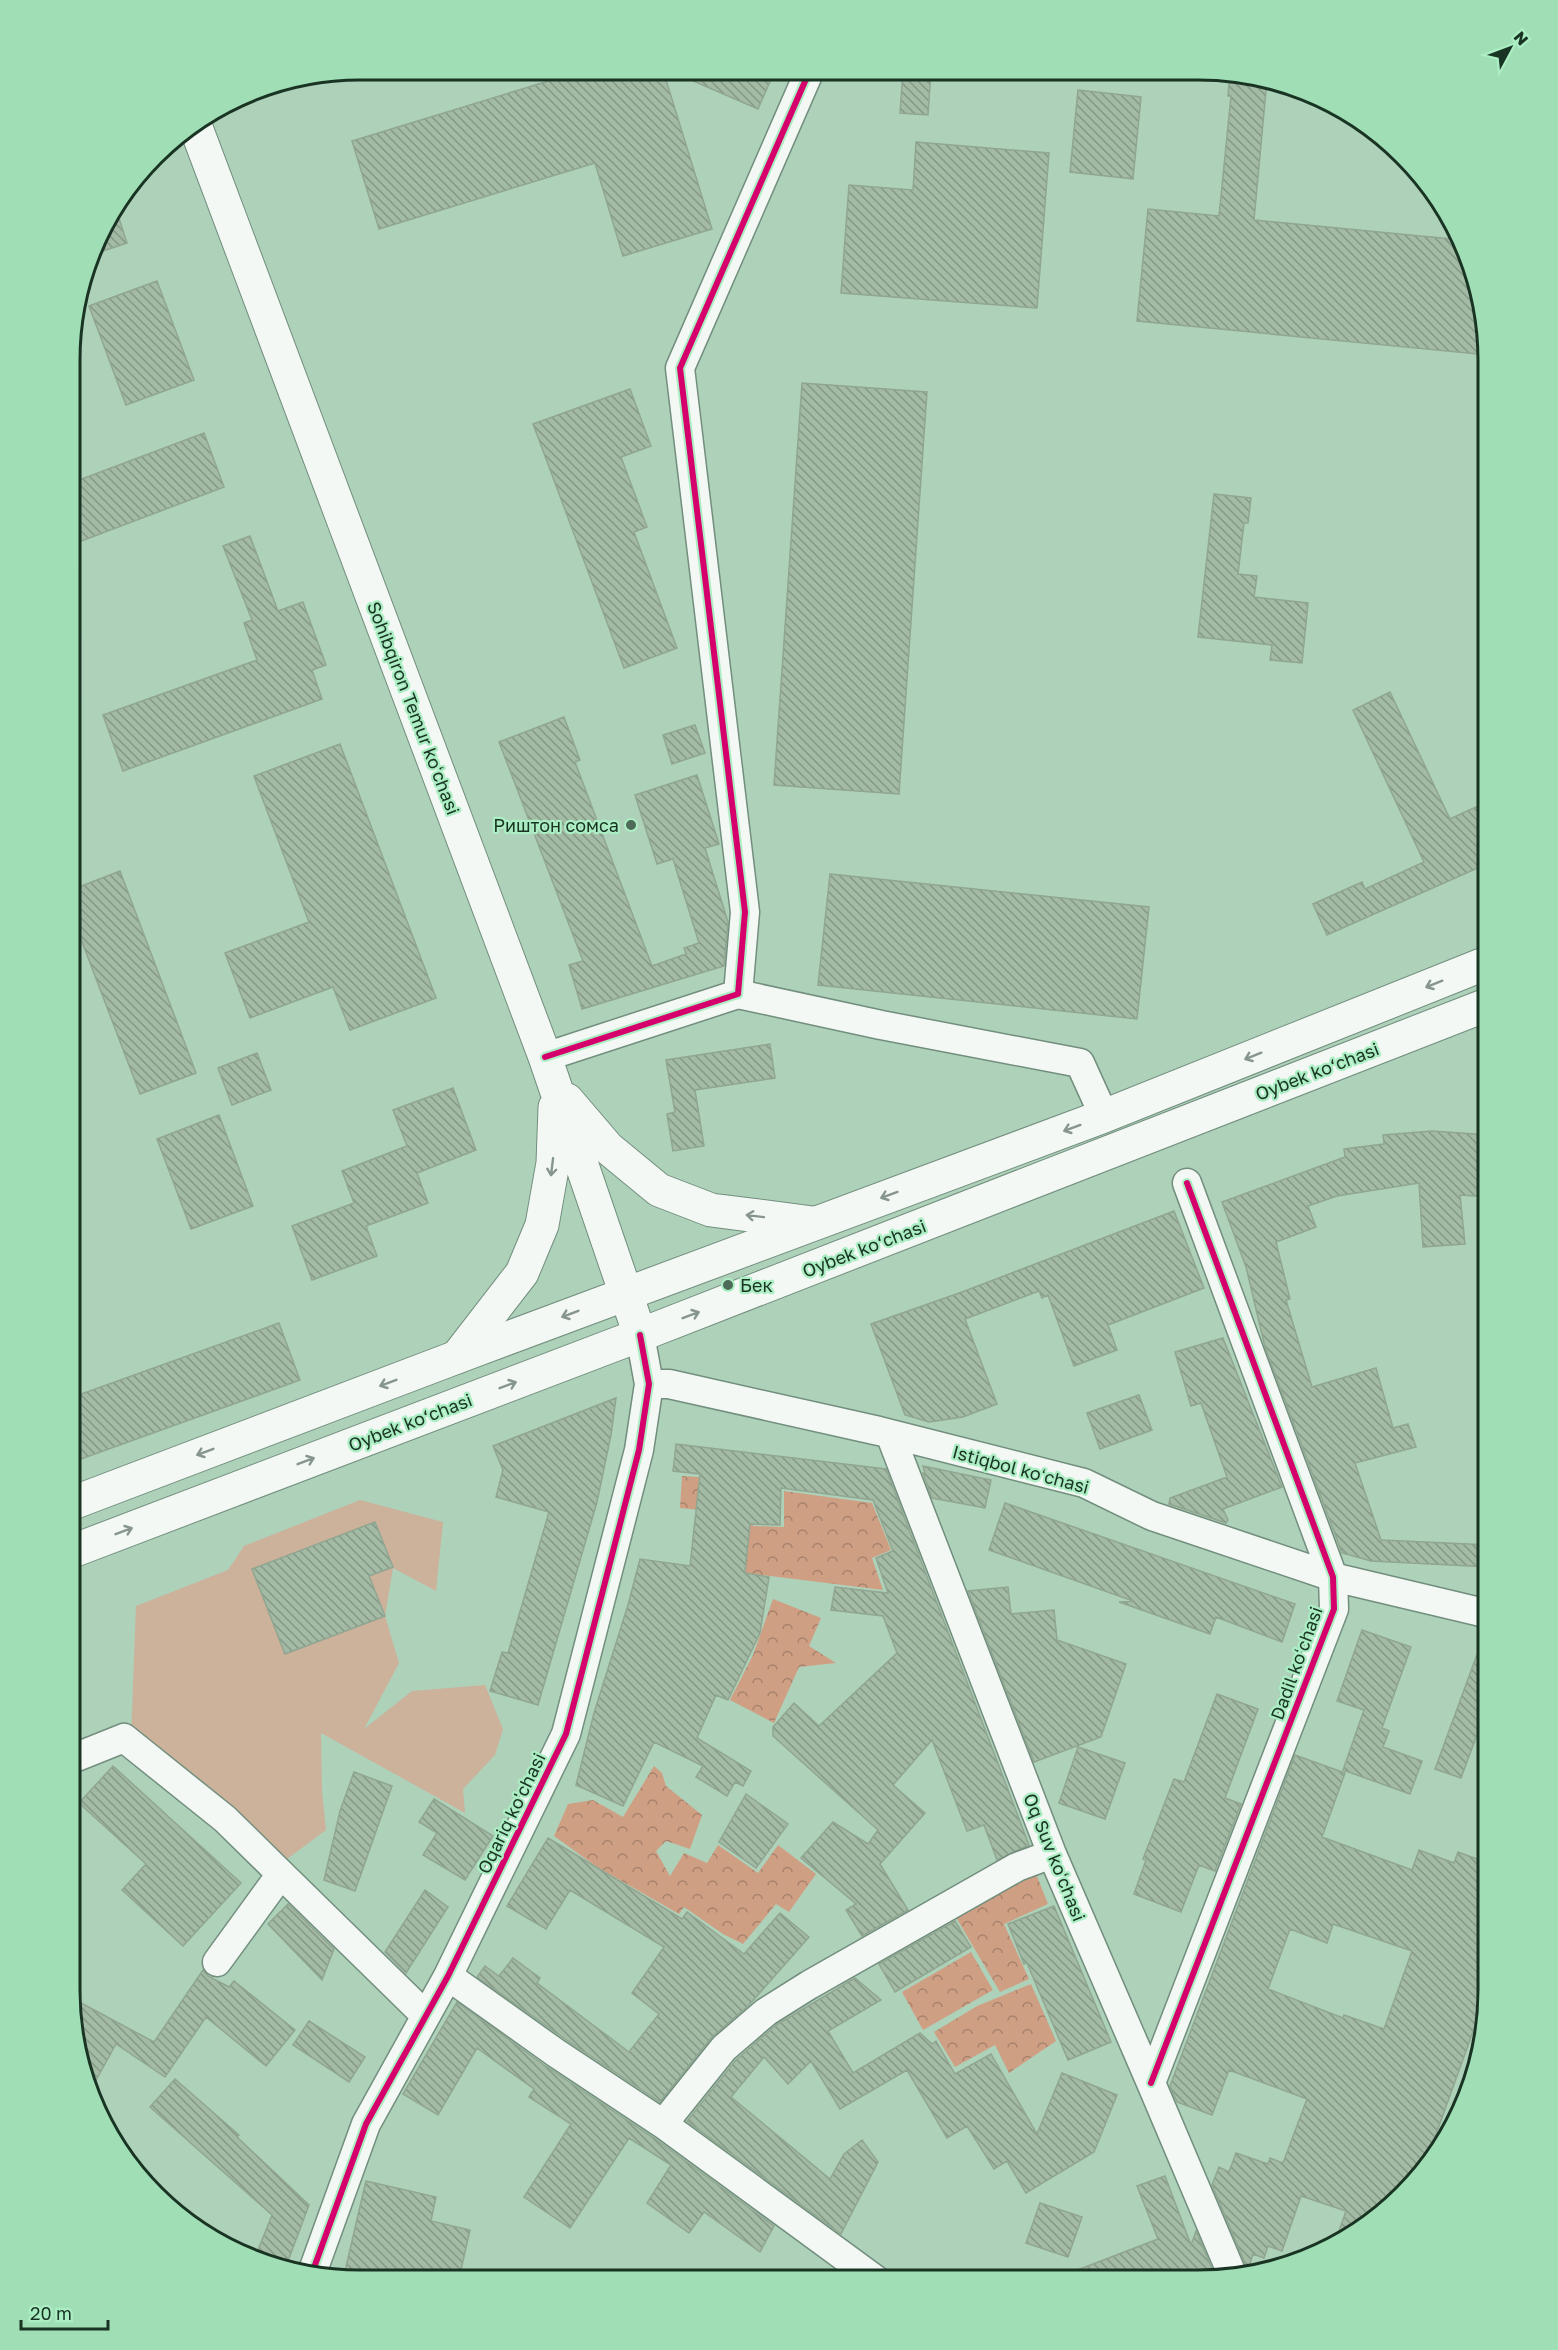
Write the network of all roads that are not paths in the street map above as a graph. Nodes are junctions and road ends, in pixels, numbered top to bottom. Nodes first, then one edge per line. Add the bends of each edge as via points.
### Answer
1 (806, 80) edge
2 (197, 131) edge
3 (1478, 966) edge
4 (738, 994) junction
5 (1478, 1008) edge
6 (550, 1072) junction
7 (1104, 1116) junction
8 (1187, 1183) dead end
9 (813, 1223) junction
10 (625, 1294) junction
11 (640, 1335) junction
12 (457, 1357) junction
13 (649, 1384) junction
14 (890, 1434) junction
15 (80, 1500) edge
16 (80, 1548) edge
17 (1334, 1577) junction
18 (1478, 1612) edge
19 (80, 1756) edge
20 (1052, 1854) junction
21 (281, 1874) junction
22 (217, 1962) dead end
23 (448, 1976) junction
24 (425, 2015) junction
25 (1151, 2083) junction
26 (663, 2124) junction
27 (314, 2267) edge
28 (1230, 2269) edge
29 (862, 2270) edge

1 - 4 street via 680,368 746,912
2 - 6 main road, Sohibqiron Temur koʻchasi
3 -> 7 main road, Oybek ko‘chasi
4 - 6 street
4 - 7 street via 1080,1063
11 -> 5 main road, Oybek ko‘chasi
9 -> 6 main road via 711,1210 660,1190 608,1148
6 - 10 main road, Sohibqiron Temur koʻchasi
6 -> 12 main road via 553,1163 542,1225 522,1273
7 -> 9 main road, Oybek ko‘chasi
8 - 17 street, Dadil koʻchasi
9 - 10 main road, Oybek ko‘chasi
10 - 11 main road, Sohibqiron Temur koʻchasi
10 -> 12 main road, Oybek ko‘chasi
11 - 13 street, Oqariq ko'chasi
16 -> 11 main road, Oybek ko‘chasi
12 -> 15 main road, Oybek ko‘chasi
13 - 14 street, Istiqbol koʻchasi via 669,1384
13 - 23 street, Oqariq ko'chasi via 639,1450 566,1734
14 - 17 street, Istiqbol koʻchasi via 1084,1484 1152,1516
14 - 20 street, Oq Suv koʻchasi
17 - 18 street, Istiqbol koʻchasi
17 - 25 street, Dadil koʻchasi via 1334,1609
19 - 21 street via 124,1738 225,1819
20 - 25 street, Oq Suv koʻchasi
20 - 26 street via 1017,1867 766,2012 724,2048
21 - 22 street
21 - 24 street
23 - 24 street, Oqariq ko'chasi
23 - 26 street
24 - 27 street, Oqariq ko'chasi via 366,2124
25 - 28 street, Oq Suv koʻchasi
26 - 29 street

